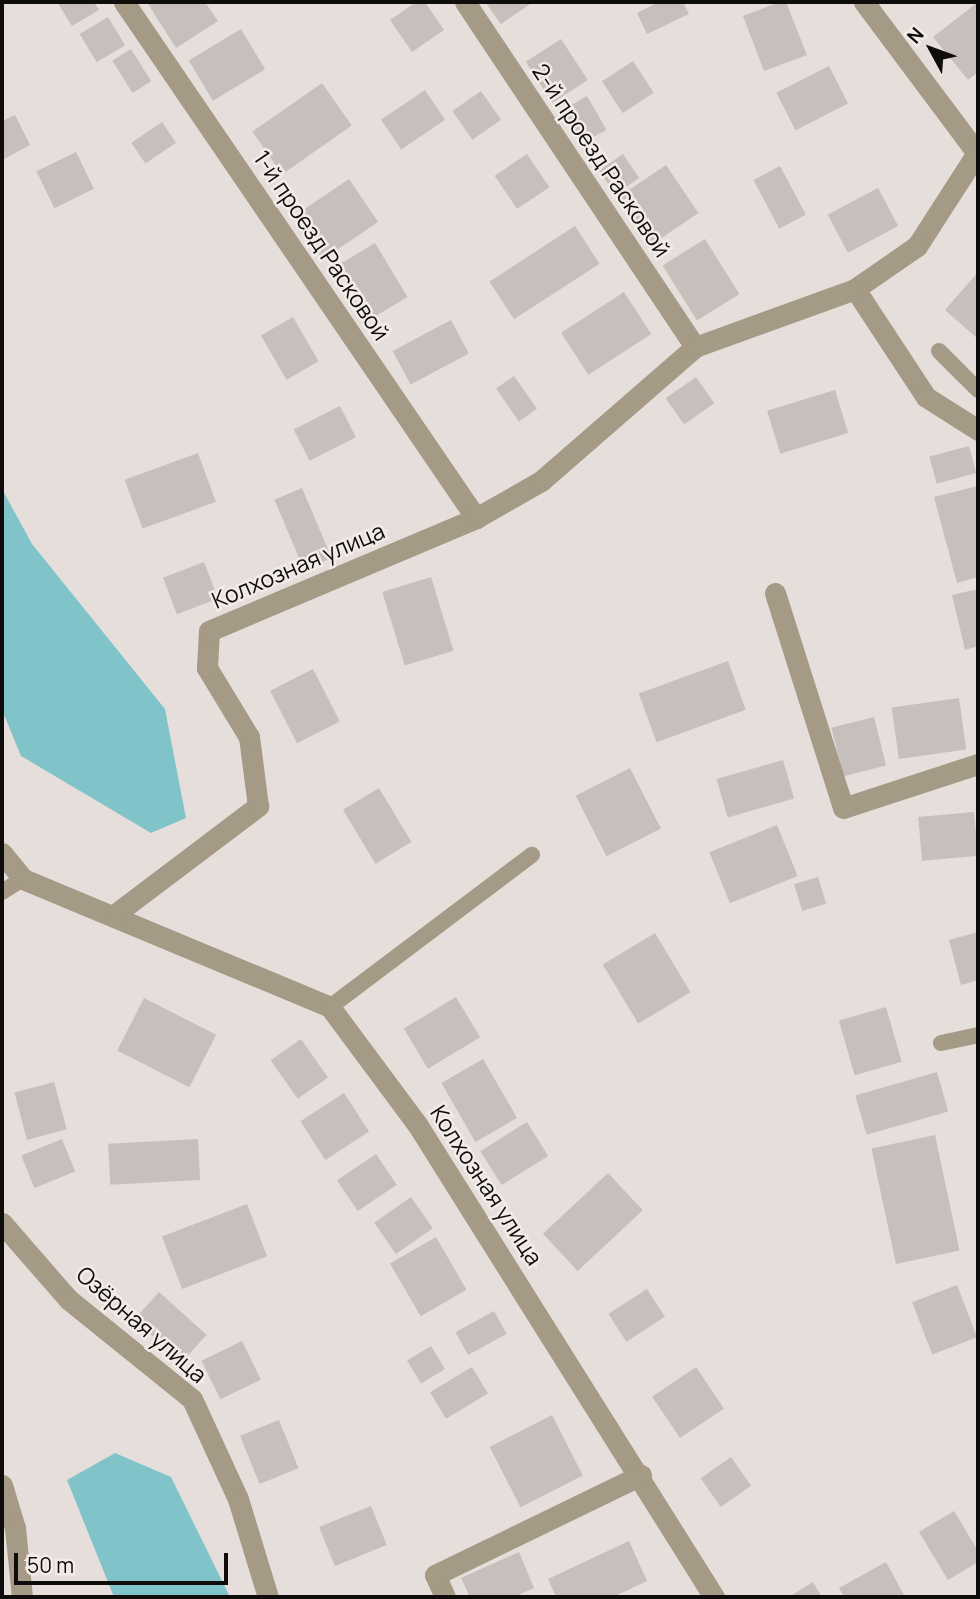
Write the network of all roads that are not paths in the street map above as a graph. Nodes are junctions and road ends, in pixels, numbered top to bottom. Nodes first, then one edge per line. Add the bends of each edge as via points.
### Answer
1 (124, 2) edge
2 (465, 2) edge
3 (864, 2) edge
4 (855, 289) junction
5 (695, 347) junction
6 (939, 351) dead end
7 (978, 390) edge
8 (978, 430) edge
9 (476, 518) junction
10 (775, 593) dead end
11 (978, 764) edge
12 (2, 853) edge
13 (532, 855) dead end
14 (23, 879) junction
15 (2, 892) edge
16 (114, 915) junction
17 (330, 1007) junction
18 (978, 1035) edge
19 (941, 1043) dead end
20 (2, 1223) edge
21 (641, 1475) junction
22 (2, 1485) edge
23 (22, 1597) edge
24 (268, 1597) edge
25 (445, 1597) edge
26 (714, 1597) edge

1 - 9 street, 1-й проезд Расковой
2 - 5 street, 2-й проезд Расковой
3 - 4 street via 977,153 917,246
4 - 5 street
4 - 8 street via 926,397
5 - 9 street via 541,481
6 - 7 lane
9 - 16 street, Колхозная улица via 209,631 207,668 249,737 258,806
10 - 11 street via 843,808
12 - 14 street
13 - 17 lane
14 - 15 lane
14 - 16 street
16 - 17 street
17 - 21 street, Колхозная улица via 417,1124
18 - 19 lane
20 - 24 street, Озёрная улица via 68,1299 192,1399 238,1499
21 - 25 street via 435,1575
21 - 26 street, Колхозная улица
22 - 23 street via 15,1528

